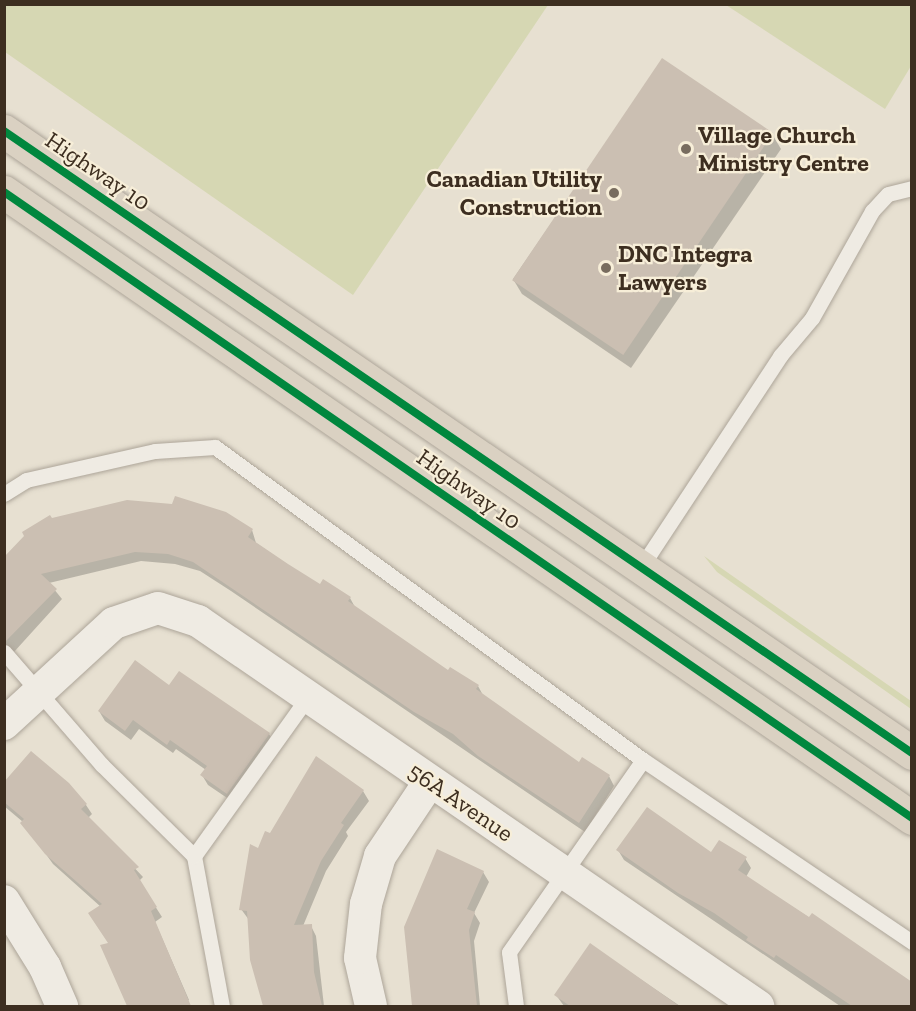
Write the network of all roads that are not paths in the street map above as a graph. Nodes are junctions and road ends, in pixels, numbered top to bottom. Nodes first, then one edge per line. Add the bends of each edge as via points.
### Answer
1 (4, 131) edge
2 (912, 188) edge
3 (4, 192) edge
4 (4, 494) edge
5 (641, 567) junction
6 (4, 652) edge
7 (38, 692) junction
8 (307, 698) junction
9 (4, 724) edge
10 (912, 753) edge
11 (643, 760) junction
12 (430, 781) junction
13 (912, 819) edge
14 (194, 856) junction
15 (563, 872) junction
16 (4, 902) edge
17 (912, 942) edge
18 (62, 1006) edge
19 (222, 1006) edge
20 (371, 1006) edge
21 (516, 1006) edge
22 (758, 1006) edge

1 - 5 highway, Highway 10
2 - 5 lane via 888,194 872,210 812,318 780,356
3 - 13 highway, Highway 10
4 - 11 lane via 26,480 155,451 215,447
5 - 10 highway, Highway 10
6 - 7 lane
7 - 8 street, 56A Avenue via 114,623 158,608 198,621
7 - 9 street
7 - 14 lane via 102,765
8 - 12 street, 56A Avenue
8 - 14 lane
11 - 15 lane
11 - 17 lane
12 - 15 street, 56A Avenue
12 - 20 street via 380,856 366,904 360,958
14 - 19 lane
15 - 21 lane via 509,952
15 - 22 street, 56A Avenue
16 - 18 street via 45,967

